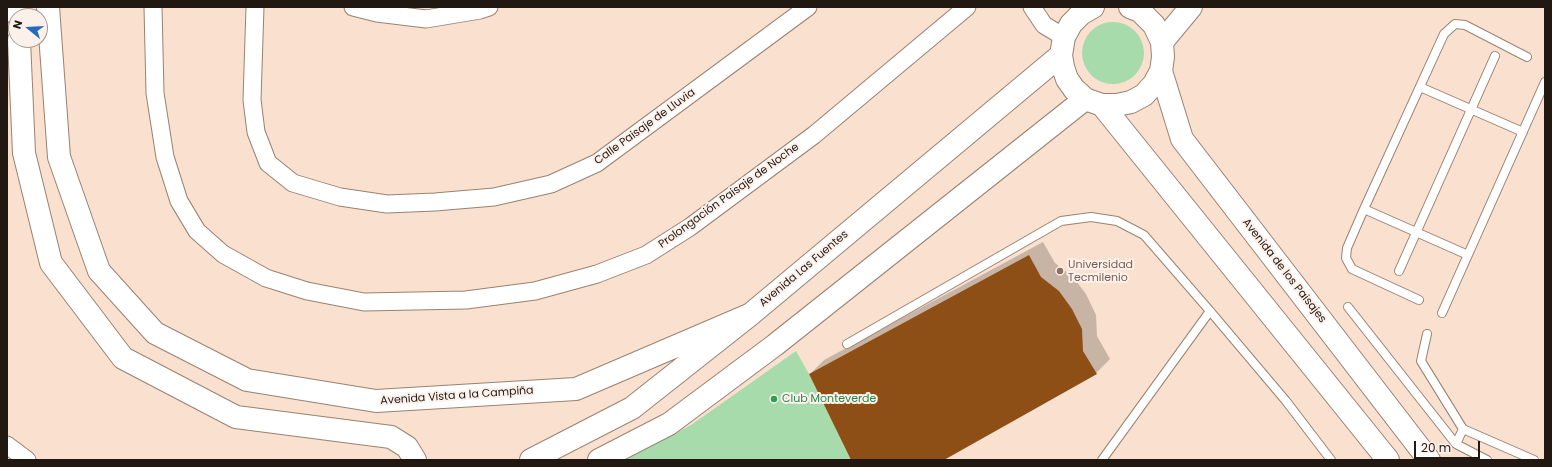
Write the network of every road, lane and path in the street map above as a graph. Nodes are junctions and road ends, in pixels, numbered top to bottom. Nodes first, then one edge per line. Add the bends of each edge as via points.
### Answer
1 (48, 7) edge
2 (153, 7) edge
3 (255, 7) edge
4 (353, 7) edge
5 (489, 7) edge
6 (808, 7) edge
7 (967, 7) edge
8 (1032, 7) edge
9 (1093, 7) edge
10 (1130, 7) edge
11 (1191, 7) edge
12 (1162, 42) junction
13 (1062, 46) junction
14 (19, 48) edge
15 (1495, 56) dead end
16 (1527, 57) dead end
17 (1160, 71) junction
18 (1545, 82) edge
19 (1420, 87) junction
20 (1093, 102) junction
21 (1471, 109) junction
22 (1523, 132) junction
23 (1364, 209) junction
24 (1417, 232) junction
25 (1468, 255) junction
26 (1399, 271) dead end
27 (1419, 300) dead end
28 (1348, 307) dead end
29 (1210, 311) junction
30 (1442, 313) dead end
31 (751, 314) junction
32 (1427, 334) dead end
33 (847, 344) dead end
34 (1463, 428) junction
35 (1456, 444) junction
36 (7, 445) edge
37 (27, 460) edge
38 (414, 460) edge
39 (532, 460) edge
40 (599, 460) edge
41 (1102, 460) edge
42 (1331, 460) edge
43 (1388, 460) edge
44 (1429, 460) edge
45 (1487, 460) edge
46 (1534, 460) edge

1 - 31 street, Avenida Vista a la Campiña via 59,157 99,271 155,333 247,380 376,401 576,388
2 - 7 street, Prolongación Paisaje de Noche via 155,93 165,157 179,201 197,231 222,254 266,278 307,291 364,302 466,300 535,291 597,274 646,255 690,227 814,135
3 - 6 street, Calle Paisaje de Lluvia via 252,100 256,132 268,163 293,184 340,197 387,204 494,197 551,184 597,164
4 - 5 street via 426,19
8 - 13 street
9 - 13 street, Avenida Las Fuentes via 1071,24
10 - 12 street via 1140,11 1154,25
11 - 12 street
12 - 17 street via 1163,57
13 - 20 street via 1063,67 1067,79
13 - 31 street, Avenida Las Fuentes
14 - 38 street via 24,153 51,263 123,358 236,417 391,437 407,447
15 - 21 lane
16 - 19 lane via 1465,25 1455,24 1444,34
17 - 20 street via 1154,84 1144,95 1131,102 1117,105
17 - 44 street, Avenida de los Paisajes via 1182,140
18 - 22 lane
19 - 21 lane
19 - 23 lane
20 - 40 street via 670,424
20 - 43 street
21 - 22 lane
21 - 24 lane
22 - 25 lane
23 - 24 lane
23 - 27 lane via 1347,248 1346,258 1352,269
24 - 25 lane
24 - 26 lane
25 - 30 lane
28 - 35 lane
29 - 33 lane via 1144,235 1117,221 1091,217 1061,221
29 - 41 lane
29 - 42 lane
31 - 39 street, Avenida Las Fuentes via 632,408
32 - 34 lane via 1421,361
34 - 35 lane
34 - 46 lane
35 - 45 lane
36 - 37 street

